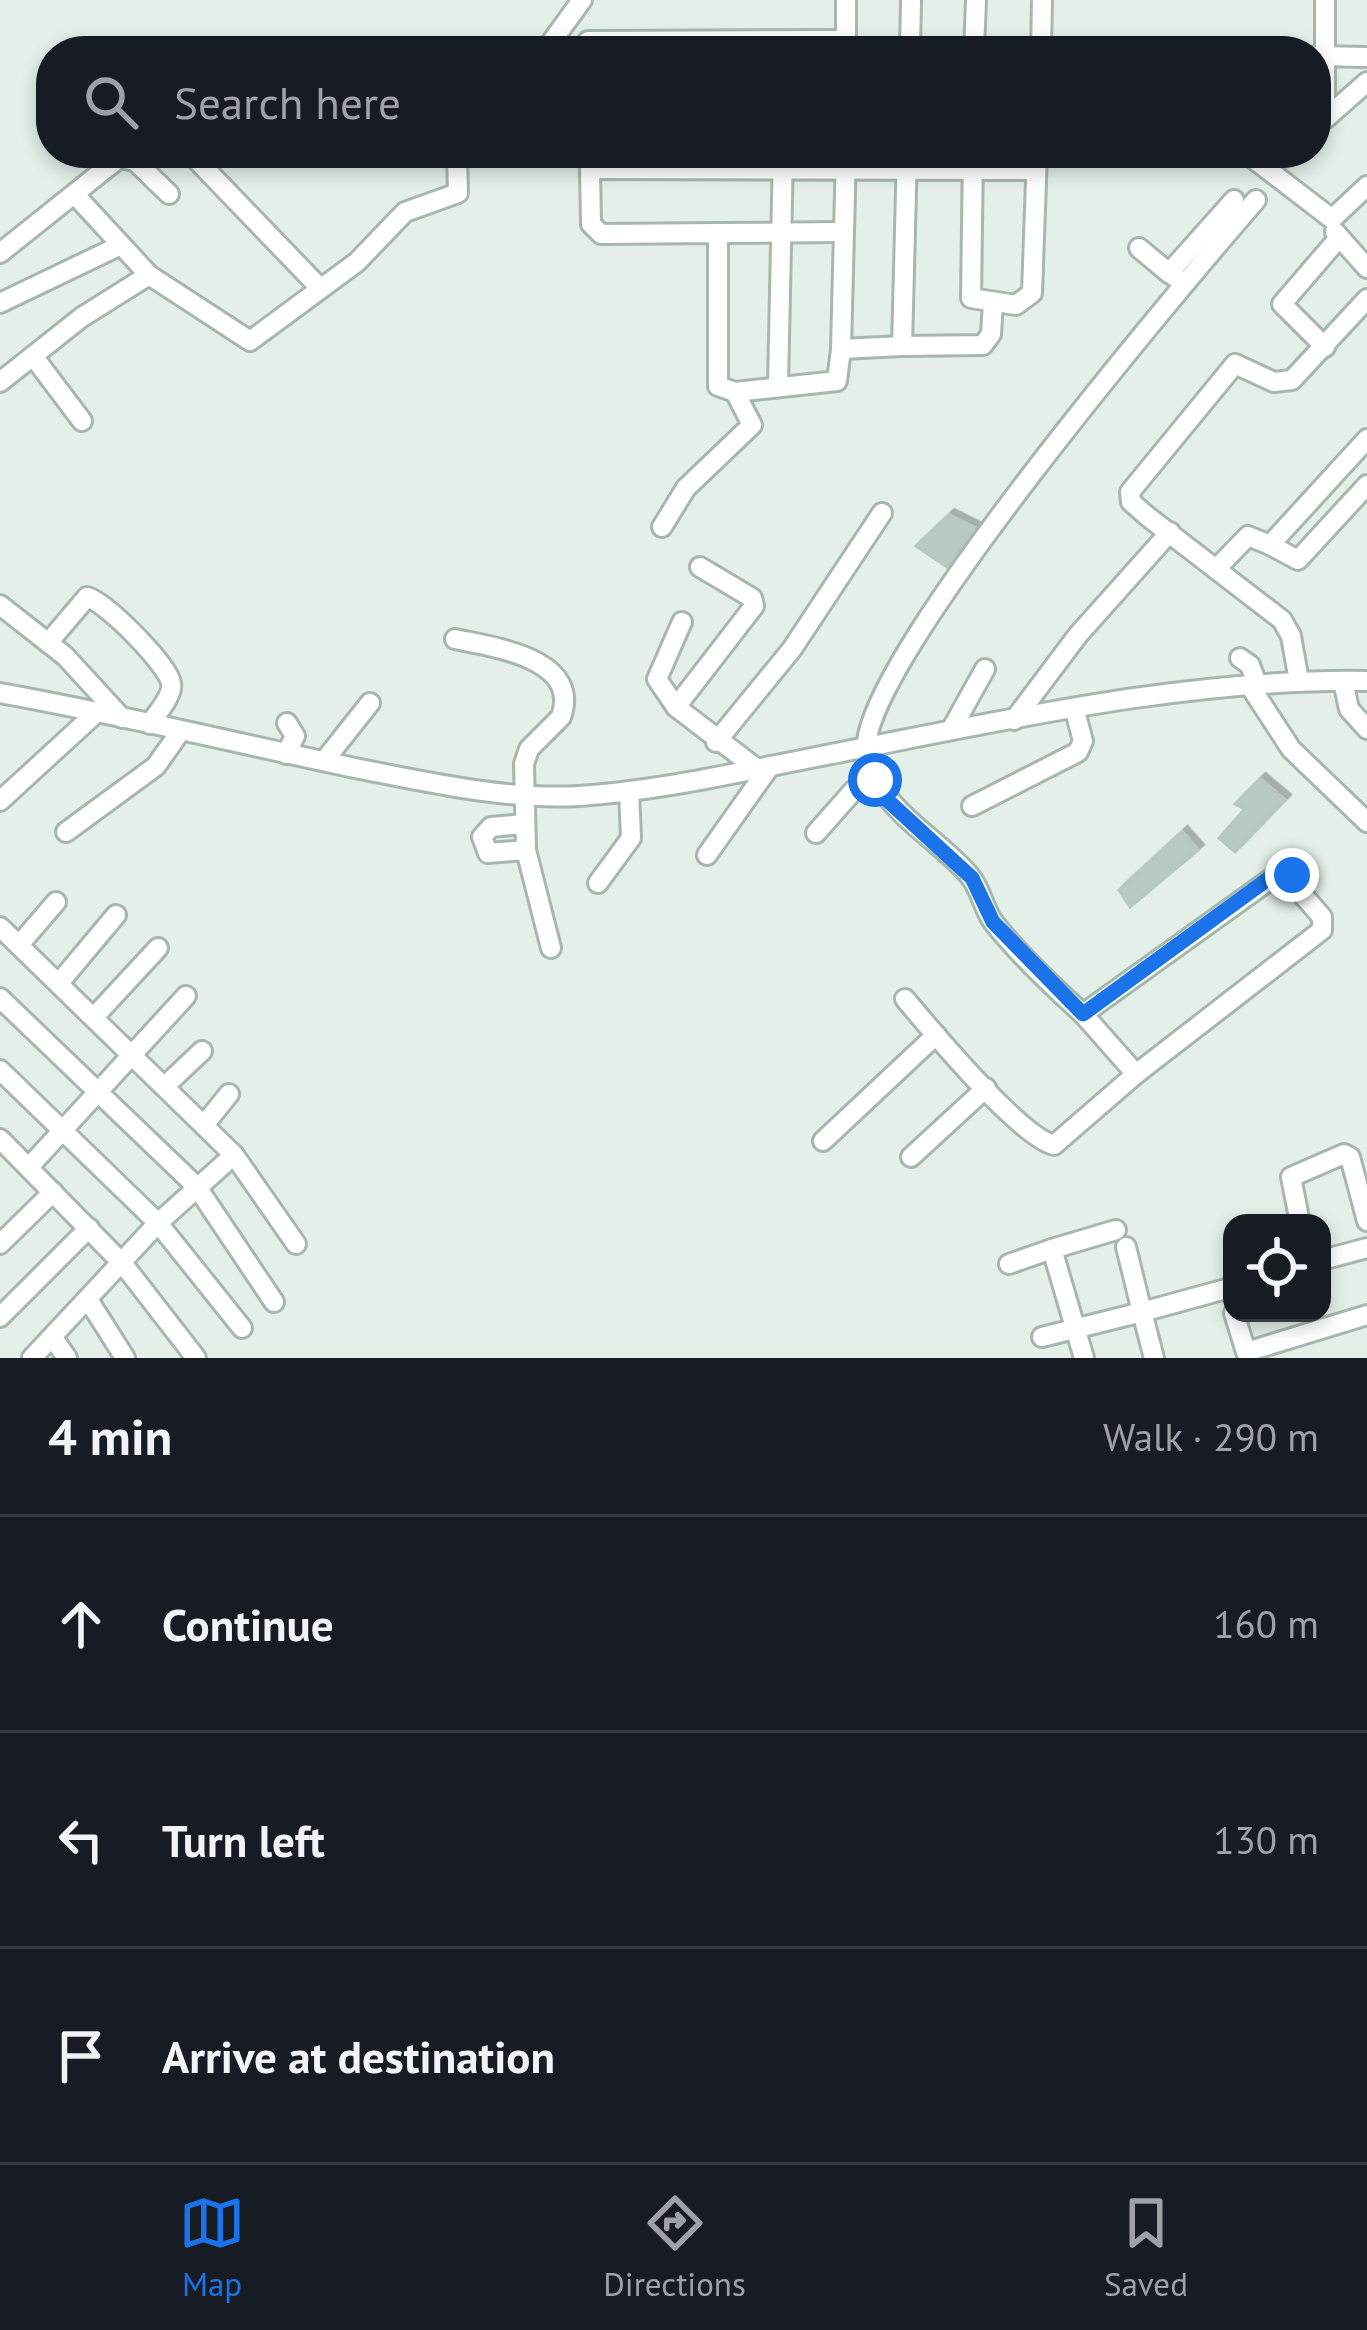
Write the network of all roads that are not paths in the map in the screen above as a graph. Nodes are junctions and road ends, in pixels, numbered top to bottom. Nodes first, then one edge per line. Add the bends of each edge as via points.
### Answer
1 (583, 0) edge
2 (845, 0) edge
3 (911, 0) edge
4 (976, 0) edge
5 (1042, 0) edge
6 (1325, 0) edge
7 (556, 36) edge
8 (587, 36) edge
9 (846, 36) edge
10 (910, 36) edge
11 (975, 36) edge
12 (1041, 36) edge
13 (1322, 36) edge
14 (1331, 56) edge
15 (1367, 57) edge
16 (1367, 82) edge
17 (1331, 111) edge
18 (113, 168) edge
19 (139, 168) edge
20 (204, 168) edge
21 (457, 168) edge
22 (590, 168) edge
23 (782, 168) edge
24 (846, 168) edge
25 (907, 168) edge
26 (973, 168) edge
27 (1036, 168) edge
28 (1266, 168) edge
29 (1367, 186) edge
30 (169, 194) dead end
31 (77, 197) junction
32 (1234, 200) dead end
33 (1256, 200) dead end
34 (1332, 219) junction
35 (842, 232) junction
36 (718, 233) junction
37 (782, 233) junction
38 (1337, 240) junction
39 (118, 246) junction
40 (1139, 248) dead end
41 (0, 253) edge
42 (1367, 268) edge
43 (149, 275) junction
44 (1176, 278) junction
45 (320, 288) junction
46 (1367, 299) edge
47 (993, 302) junction
48 (0, 303) edge
49 (902, 346) junction
50 (1325, 346) junction
51 (841, 349) junction
52 (33, 356) junction
53 (0, 382) edge
54 (778, 385) junction
55 (734, 392) junction
56 (82, 422) dead end
57 (1367, 439) edge
58 (1367, 484) edge
59 (882, 513) dead end
60 (662, 527) dead end
61 (1170, 532) junction
62 (1270, 545) junction
63 (700, 567) dead end
64 (1216, 569) junction
65 (4, 616) edge
66 (682, 622) dead end
67 (455, 640) dead end
68 (47, 643) junction
69 (1240, 658) dead end
70 (986, 669) dead end
71 (1299, 680) junction
72 (1343, 681) junction
73 (1367, 682) edge
74 (1254, 685) junction
75 (0, 693) edge
76 (370, 703) dead end
77 (676, 707) junction
78 (1075, 711) junction
79 (96, 712) junction
80 (122, 718) junction
81 (1014, 720) junction
82 (287, 723) dead end
83 (149, 724) junction
84 (1367, 729) edge
85 (951, 730) junction
86 (179, 732) junction
87 (716, 742) junction
88 (866, 748) junction
89 (286, 754) junction
90 (323, 761) junction
91 (764, 768) junction
92 (875, 780) junction
93 (629, 791) junction
94 (526, 795) junction
95 (0, 801) edge
96 (972, 806) dead end
97 (1367, 822) edge
98 (524, 824) junction
99 (66, 832) dead end
100 (816, 833) dead end
101 (526, 850) junction
102 (707, 855) dead end
103 (598, 883) dead end
104 (56, 902) dead end
105 (116, 915) dead end
106 (0, 927) edge
107 (20, 945) junction
108 (158, 948) dead end
109 (550, 948) dead end
110 (59, 983) junction
111 (186, 996) dead end
112 (0, 998) edge
113 (905, 999) dead end
114 (1083, 1014) junction
115 (94, 1018) junction
116 (935, 1035) junction
117 (202, 1052) dead end
118 (133, 1057) junction
119 (0, 1070) edge
120 (1136, 1073) junction
121 (165, 1086) junction
122 (986, 1088) junction
123 (99, 1094) junction
124 (229, 1094) dead end
125 (204, 1125) junction
126 (63, 1131) junction
127 (824, 1141) dead end
128 (7, 1146) edge
129 (234, 1155) junction
130 (911, 1157) dead end
131 (29, 1167) junction
132 (0, 1168) edge
133 (197, 1187) junction
134 (53, 1192) junction
135 (1298, 1214) edge
136 (1367, 1221) edge
137 (158, 1223) junction
138 (89, 1228) junction
139 (0, 1244) edge
140 (296, 1244) dead end
141 (1367, 1248) edge
142 (1052, 1250) junction
143 (1331, 1258) edge
144 (123, 1264) junction
145 (1009, 1264) dead end
146 (1223, 1300) edge
147 (89, 1301) junction
148 (274, 1302) dead end
149 (1142, 1312) junction
150 (1367, 1316) edge
151 (0, 1317) edge
152 (1238, 1322) edge
153 (242, 1328) dead end
154 (1076, 1331) junction
155 (1042, 1336) dead end
156 (53, 1338) junction
157 (1247, 1355) edge
158 (32, 1358) edge
159 (67, 1358) edge
160 (125, 1358) edge
161 (196, 1358) edge
162 (1084, 1358) edge
163 (1154, 1358) edge

1 - 7 street
1 - 8 street
2 - 9 street
3 - 10 street
4 - 11 street
5 - 12 street
6 - 13 street
14 - 15 street
16 - 17 street
18 - 31 street
19 - 30 street
20 - 45 street
21 - 45 street via 458,193 405,212
22 - 36 street via 591,224 601,234
23 - 37 street
24 - 35 street
25 - 49 street
26 - 47 street via 970,295
27 - 47 street via 1032,293 1016,305
28 - 34 street
29 - 34 street
31 - 39 street
31 - 41 street
32 - 44 street
33 - 44 street
34 - 38 street
35 - 37 street
35 - 51 street
36 - 37 street
36 - 55 street via 715,378
37 - 54 street
38 - 42 street
38 - 50 street via 1282,304
39 - 43 street
39 - 48 street
40 - 44 street
43 - 45 street via 250,341
43 - 52 street
44 - 88 street via 925,621 876,708
46 - 50 street
47 - 49 street via 983,345
49 - 51 street
50 - 61 street via 1282,384 1235,364 1132,485 1132,502
51 - 54 street via 837,381
52 - 53 street
52 - 56 street
54 - 55 street
55 - 60 street via 752,425 686,488
57 - 62 street
58 - 62 street via 1298,560
59 - 87 street via 792,649
61 - 64 street
61 - 81 street
62 - 64 street via 1248,536
63 - 77 street via 754,606
64 - 71 street via 1288,628
65 - 68 street
66 - 77 street via 657,679
67 - 94 street via 518,652 548,668 556,682 565,708 526,756
68 - 80 street
68 - 83 street via 87,597 104,605 170,678 169,695
69 - 74 street
70 - 85 street
71 - 72 street
71 - 74 street
72 - 73 street
72 - 84 street via 1349,709
74 - 78 street
74 - 97 street via 1291,749
75 - 79 street
76 - 90 street
77 - 87 street
78 - 81 street
78 - 96 street via 1078,752
79 - 80 street
79 - 95 street
80 - 83 street
81 - 85 street
82 - 89 street via 295,736
83 - 86 street
85 - 88 street
86 - 89 street
86 - 99 street via 157,766
87 - 91 street
88 - 91 street
88 - 92 street
89 - 90 street
90 - 94 street
91 - 93 street
91 - 102 street
92 - 100 street via 854,790
92 - 114 street via 972,878 993,922
93 - 94 street
93 - 103 street via 631,838
94 - 98 street
98 - 101 street
98 - 101 street via 491,827 482,837 488,853
101 - 109 street
104 - 107 street
105 - 110 street
106 - 107 street
107 - 110 street
108 - 115 street
110 - 115 street
111 - 118 street
112 - 123 street
113 - 116 street
114 - 120 street
114 - 120 street via 1272,876 1292,875 1322,917 1322,930
115 - 118 street
116 - 122 street
116 - 127 street
117 - 121 street
118 - 121 street
118 - 123 street
119 - 126 street
120 - 122 street via 1054,1145 1041,1142
121 - 125 street
122 - 130 street
123 - 126 street
123 - 133 street
124 - 125 street
125 - 129 street
126 - 131 street
126 - 137 street
128 - 131 street
128 - 132 street
129 - 133 street
129 - 140 street
131 - 134 street
133 - 137 street
133 - 148 street
134 - 138 street
134 - 139 street
135 - 136 street via 1292,1178 1344,1154
137 - 144 street
137 - 153 street
138 - 144 street
138 - 151 street
141 - 143 street
142 - 145 street
142 - 149 street via 1121,1238
142 - 154 street
144 - 147 street
144 - 161 street
146 - 149 street
147 - 156 street
147 - 160 street
149 - 154 street
149 - 163 street
150 - 157 street
152 - 157 street
154 - 155 street
154 - 162 street
156 - 158 street
156 - 159 street

